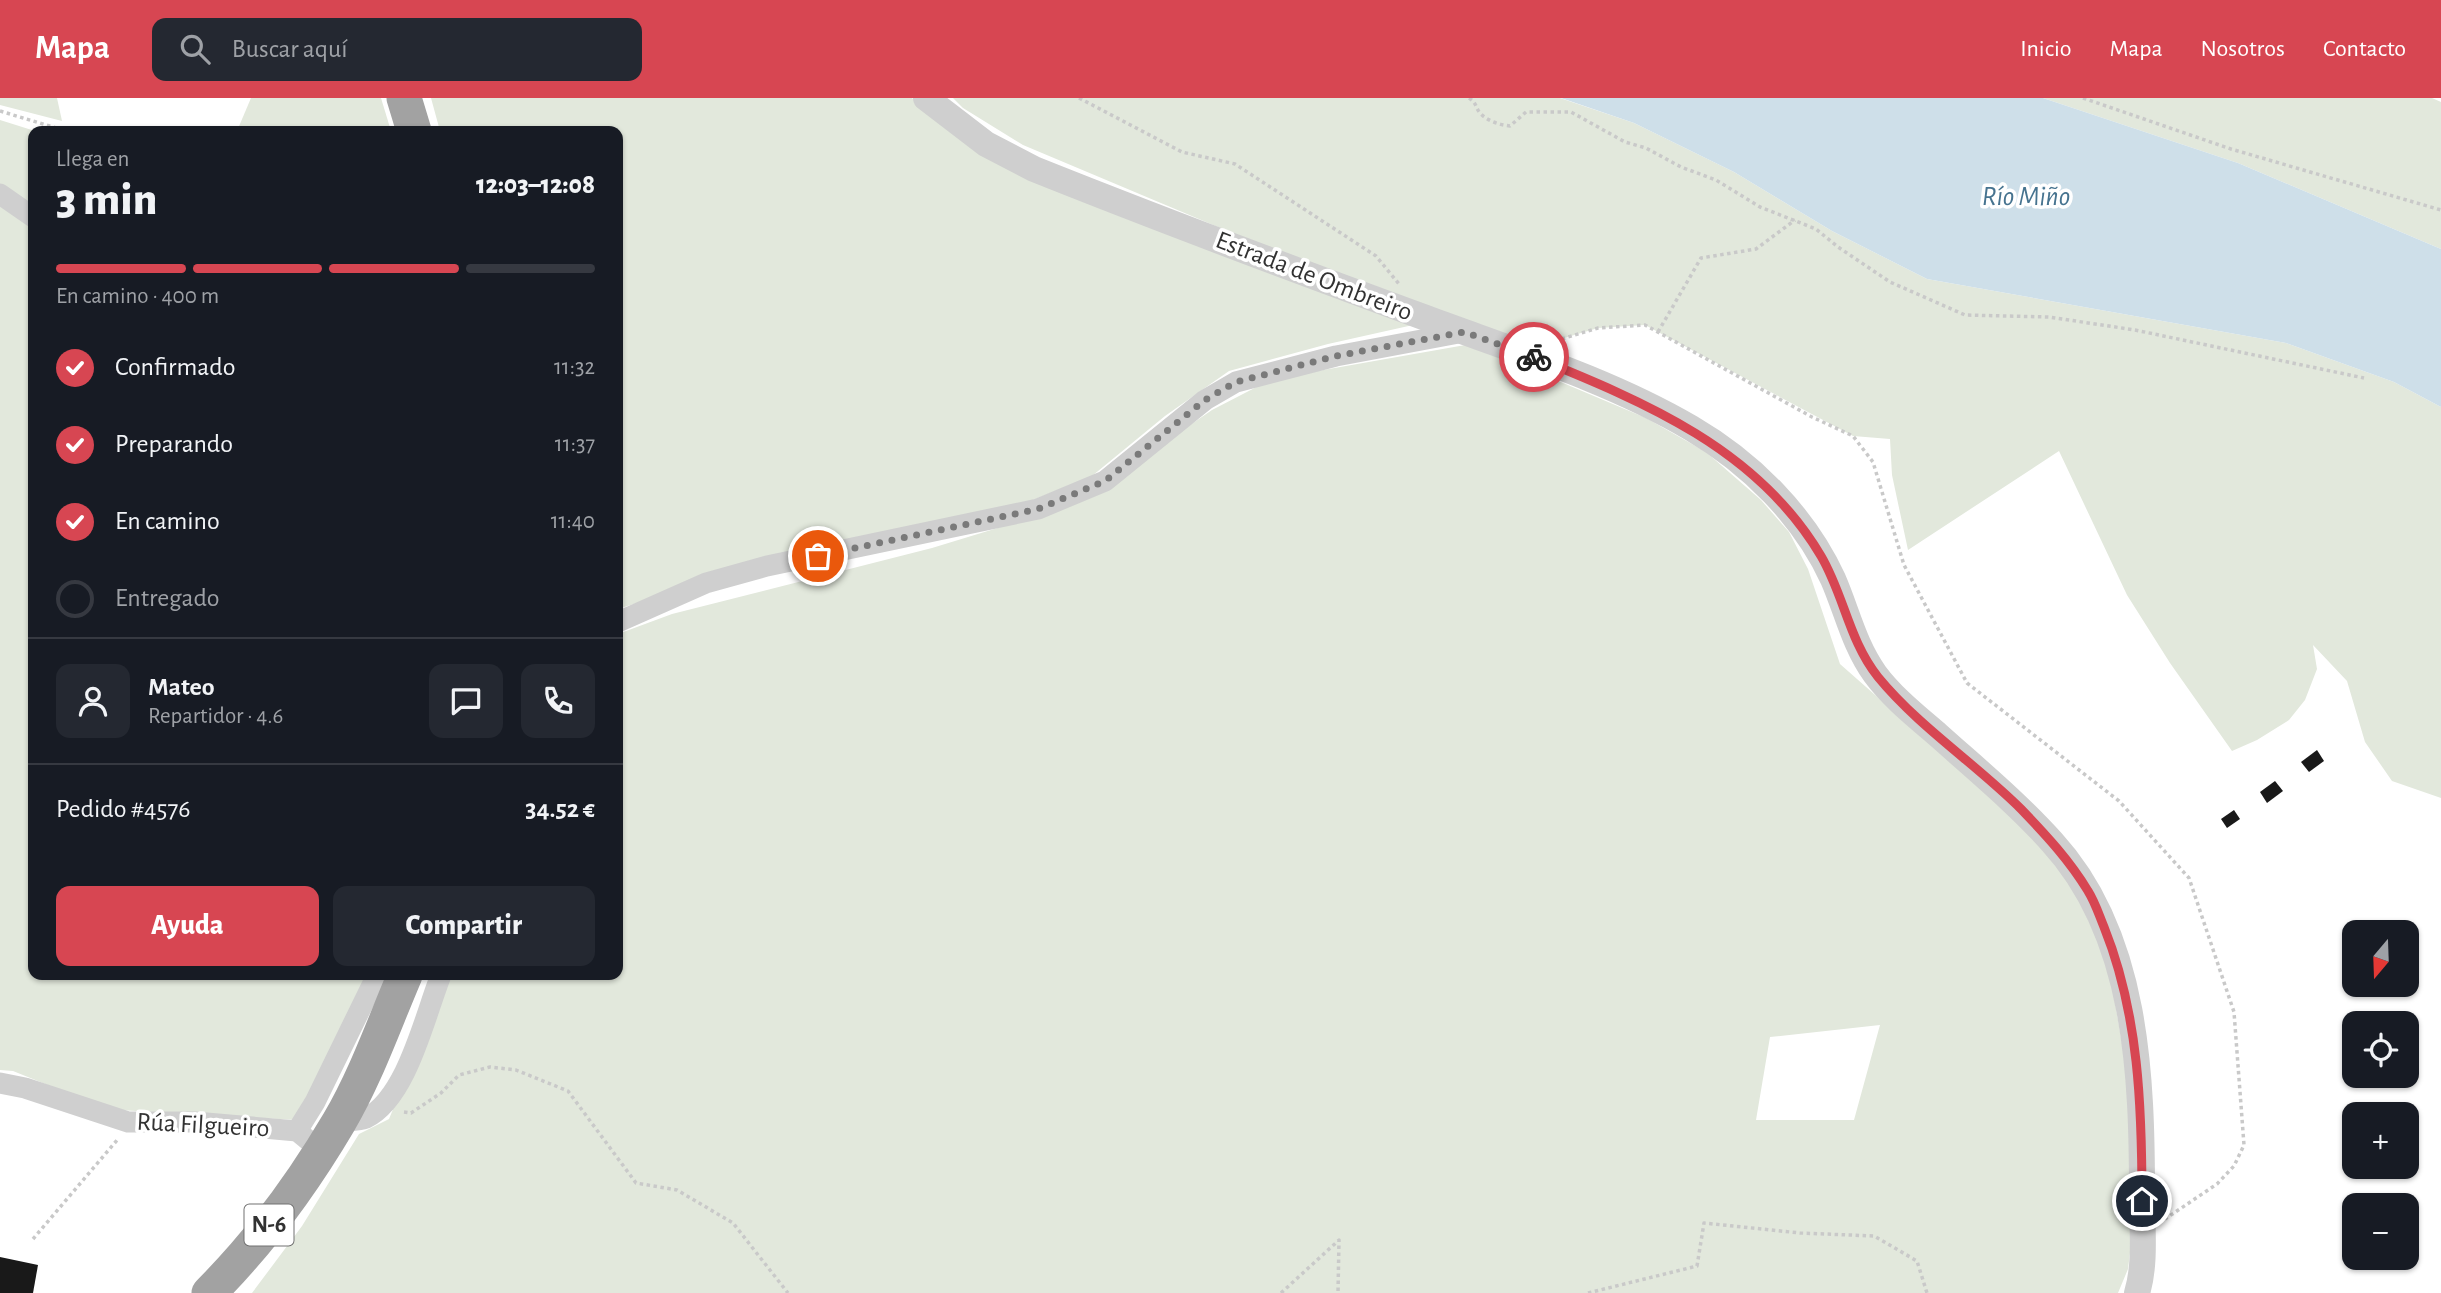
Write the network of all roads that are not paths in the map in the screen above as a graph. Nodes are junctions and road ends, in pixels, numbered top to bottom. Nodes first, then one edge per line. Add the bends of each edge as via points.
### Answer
1 (404, 98) edge
2 (926, 98) edge
3 (412, 126) edge
4 (0, 194) edge
5 (28, 214) edge
6 (1464, 332) junction
7 (623, 620) edge
8 (375, 980) edge
9 (403, 980) edge
10 (439, 980) edge
11 (0, 1083) edge
12 (339, 1121) junction
13 (309, 1140) junction
14 (209, 1293) edge
15 (2137, 1293) edge

1 - 3 highway
2 - 6 street, Estrada de Ombreiro via 986,144 1034,169
4 - 5 street
6 - 7 street via 1336,356 1236,382 1205,400 1105,481 1038,509 768,566 706,583
6 - 15 street, Estrada de Ombreiro via 1652,408 1719,446 1749,470 1810,538 1876,675 2019,807 2056,846 2090,893 2119,965 2132,1029 2142,1124
8 - 13 street via 315,1102
9 - 12 highway, N-6
10 - 12 street via 392,1096 364,1119
11 - 13 street, Rúa Filgueiro via 128,1122 195,1122
12 - 13 highway, N-6
13 - 14 highway, N-6 via 280,1211

